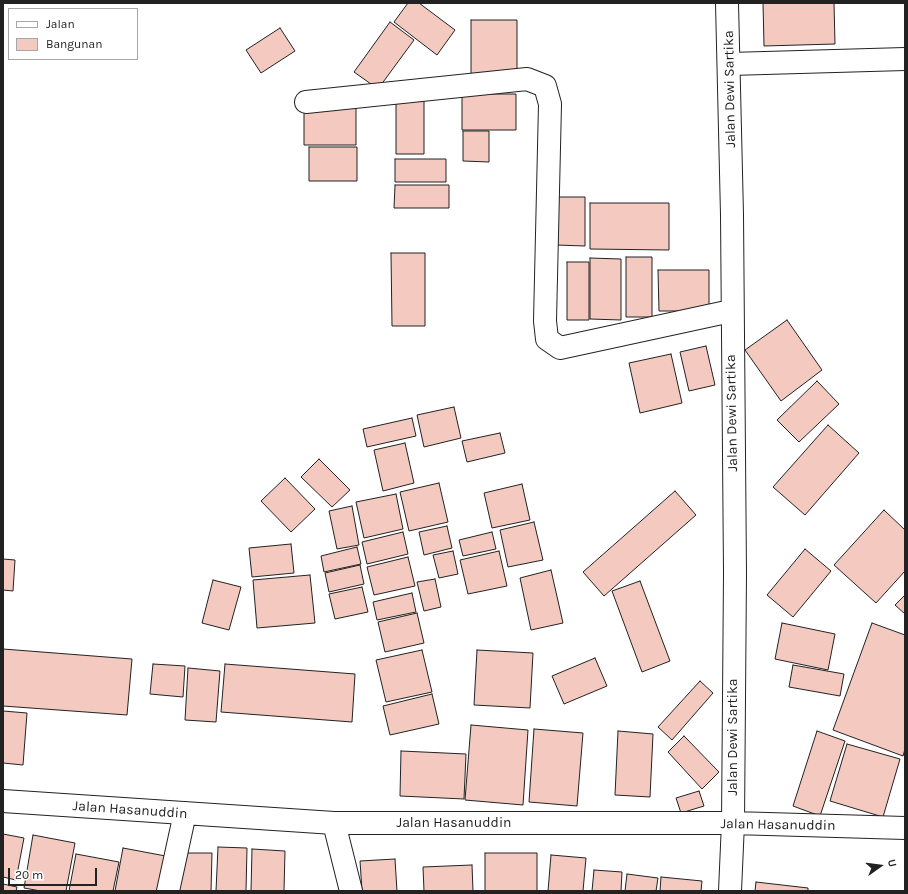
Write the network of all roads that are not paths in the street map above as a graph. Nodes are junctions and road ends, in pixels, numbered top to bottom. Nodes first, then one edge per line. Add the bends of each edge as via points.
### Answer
1 (727, 3) edge
2 (905, 59) edge
3 (730, 64) junction
4 (306, 102) dead end
5 (731, 310) junction
6 (3, 801) edge
7 (185, 813) junction
8 (334, 823) junction
9 (733, 823) junction
10 (905, 828) edge
11 (168, 891) edge
12 (351, 891) edge
13 (730, 891) edge

1 - 3 street, Jalan Dewi Sartika
2 - 3 street
3 - 5 street, Jalan Dewi Sartika
4 - 5 street via 527,79 545,86 550,104 545,322 547,339 560,348
5 - 9 street, Jalan Dewi Sartika
6 - 7 street, Jalan Hasanuddin
7 - 8 street, Jalan Hasanuddin
7 - 11 street
8 - 9 street, Jalan Hasanuddin
8 - 12 street
9 - 10 street, Jalan Hasanuddin
9 - 13 street, Jalan Dewi Sartika

